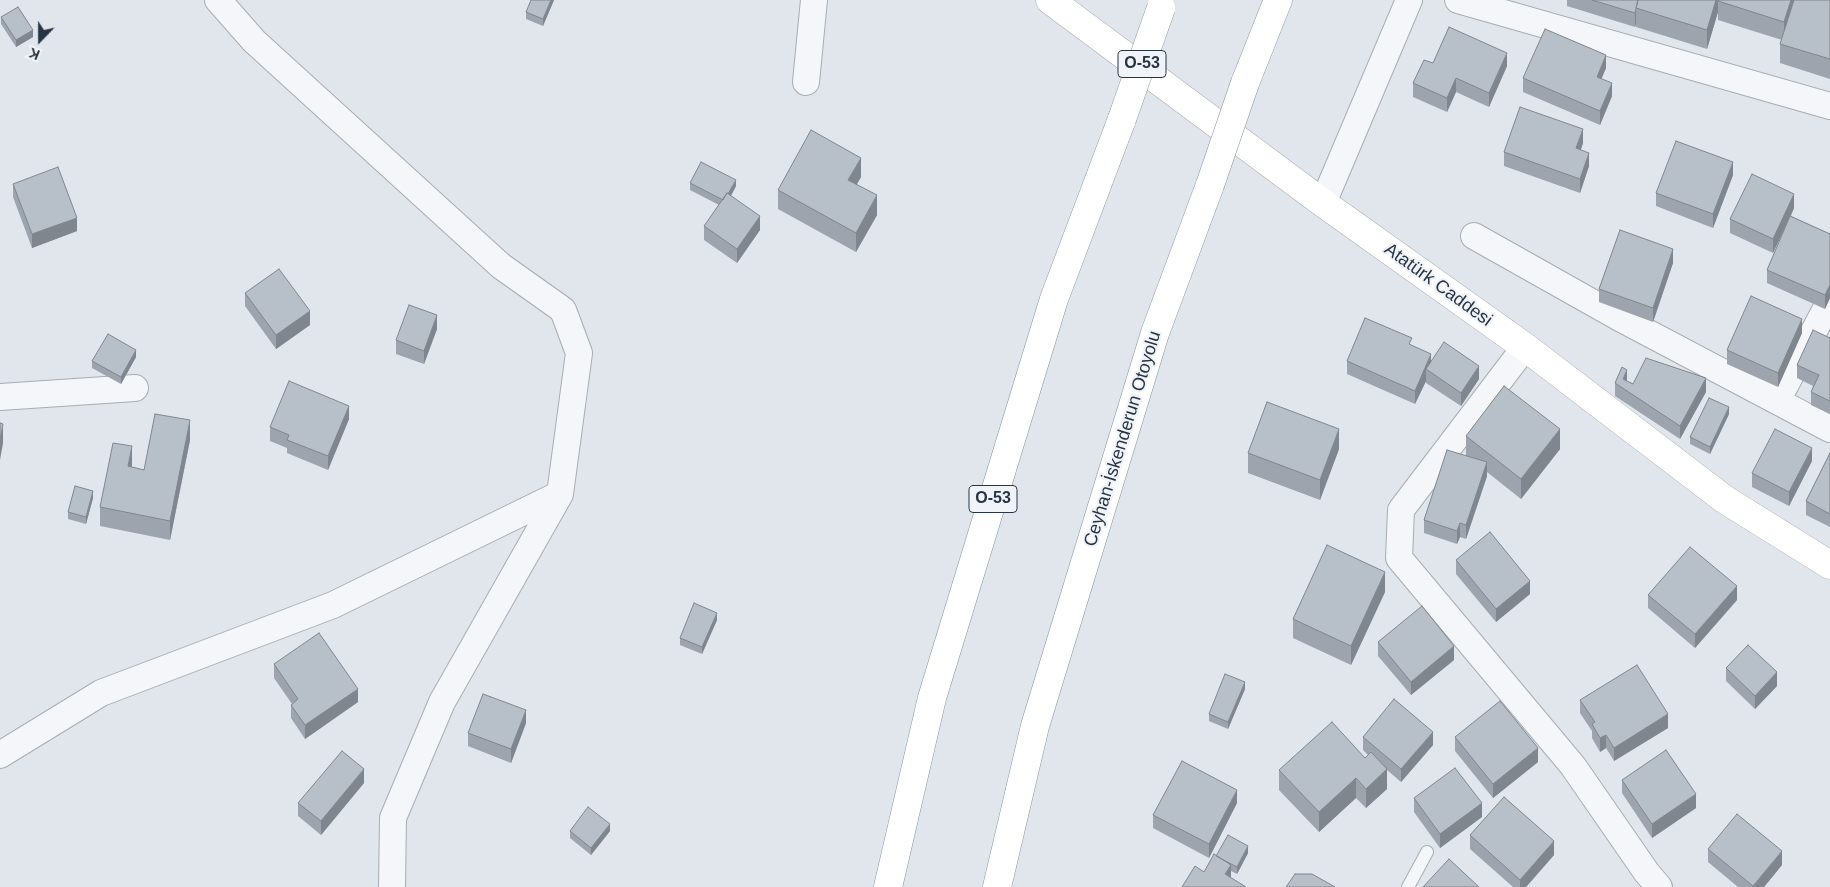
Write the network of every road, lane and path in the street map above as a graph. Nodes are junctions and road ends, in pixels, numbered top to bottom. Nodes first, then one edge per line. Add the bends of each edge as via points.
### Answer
1 (218, 0) edge
2 (814, 0) edge
3 (1050, 0) edge
4 (1278, 0) edge
5 (1409, 0) edge
6 (1458, 0) edge
7 (1162, 4) edge
8 (806, 82) dead end
9 (1830, 106) edge
10 (1322, 203) junction
11 (1474, 236) dead end
12 (1830, 301) edge
13 (1525, 348) junction
14 (135, 388) dead end
15 (0, 397) edge
16 (1777, 401) junction
17 (1830, 429) edge
18 (560, 494) junction
19 (1830, 564) edge
20 (0, 754) edge
21 (1427, 852) dead end
22 (1646, 882) edge
23 (392, 887) edge
24 (888, 887) edge
25 (997, 887) edge
26 (1408, 887) edge

1 - 18 street via 254,41 501,266 563,310 579,353
2 - 8 street
3 - 10 main road, Atatürk Caddesi
4 - 25 main road, Ceyhan-İskenderun Otoyolu, bridge via 1155,333 1035,726
5 - 10 street
6 - 9 street
7 - 24 main road, O-53, bridge via 1054,298 938,679
10 - 13 main road, Atatürk Caddesi
11 - 16 street
12 - 16 street
13 - 19 main road, Atatürk Caddesi via 1724,498
13 - 22 street via 1401,510 1399,558 1573,766
14 - 15 street
16 - 17 street
18 - 20 street via 333,605 101,693
18 - 23 street via 442,702 393,818
21 - 26 lane

